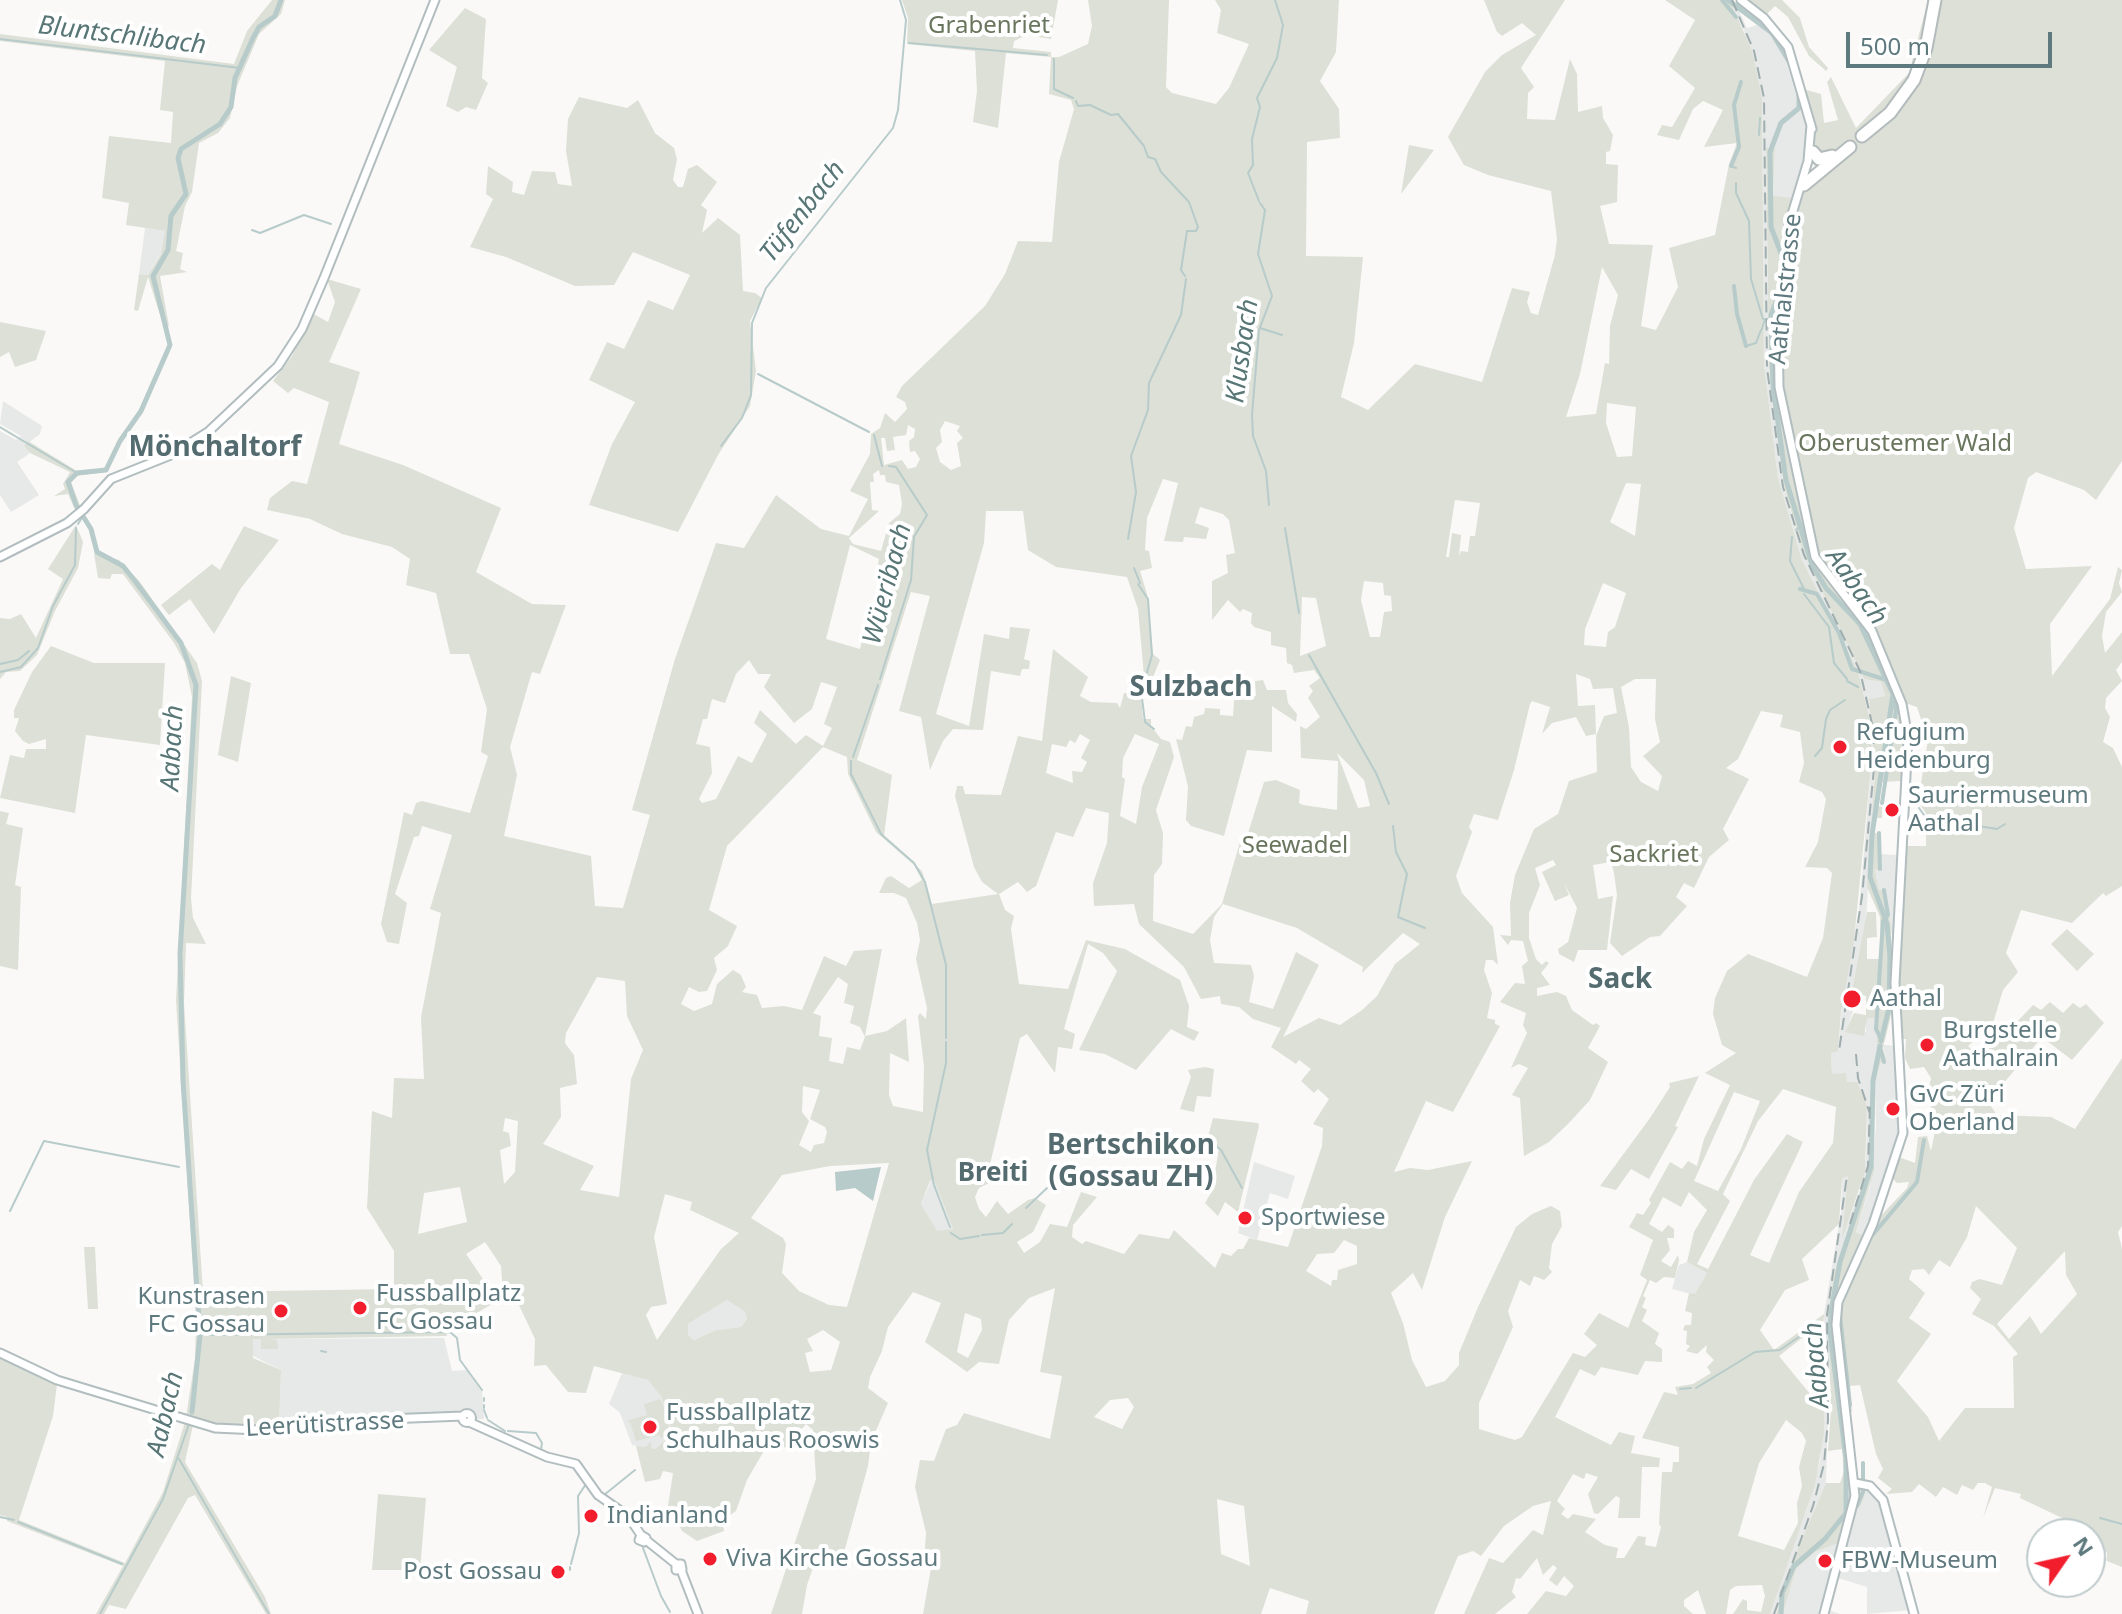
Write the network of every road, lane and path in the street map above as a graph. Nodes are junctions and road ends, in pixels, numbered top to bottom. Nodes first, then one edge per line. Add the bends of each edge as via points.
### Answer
1 (435, 0) edge
2 (1741, 0) edge
3 (1934, 0) edge
4 (1811, 125) junction
5 (1862, 135) dead end
6 (1841, 151) junction
7 (1813, 152) junction
8 (1809, 167) junction
9 (1801, 190) junction
10 (0, 557) edge
11 (0, 1353) edge
12 (1861, 1483) junction
13 (698, 1614) edge
14 (1824, 1614) edge
15 (1914, 1614) edge

1 - 10 main road via 324,278 282,360 208,432 171,455 111,479 57,529
2 - 4 main road, Aathalstrasse via 1788,47
3 - 5 highway via 1914,80 1890,113
4 - 7 main road, Aathalstrasse
4 - 8 main road, Aathalstrasse
6 - 7 highway via 1819,159
6 - 8 highway
6 - 9 highway
7 - 8 main road, Aathalstrasse
8 - 9 main road, Aathalstrasse
8 - 9 main road, Aathalstrasse
9 - 12 main road, Aathalstrasse via 1789,224 1790,278 1780,314 1781,399 1819,564 1868,624 1897,690 1908,738 1895,1007 1902,1137 1872,1226 1841,1289 1836,1320
11 - 13 main road, Leerütistrasse via 57,1380 215,1428 467,1419 540,1454 576,1464 596,1493 628,1516 643,1538 678,1567
12 - 14 main road
12 - 15 main road via 1883,1500

